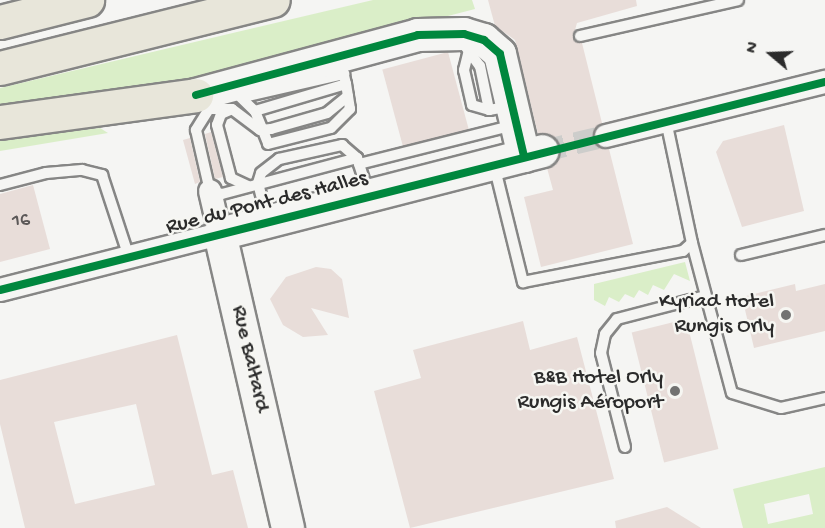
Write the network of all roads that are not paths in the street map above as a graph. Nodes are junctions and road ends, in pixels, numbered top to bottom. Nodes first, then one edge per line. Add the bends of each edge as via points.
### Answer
1 (87, 0) edge
2 (273, 0) edge
3 (738, 0) edge
4 (0, 22) edge
5 (580, 36) dead end
6 (462, 42) junction
7 (0, 68) edge
8 (345, 78) junction
9 (825, 82) edge
10 (196, 95) joint
11 (235, 98) junction
12 (255, 111) junction
13 (506, 113) junction
14 (666, 121) junction
15 (0, 122) edge
16 (260, 130) junction
17 (606, 136) tunnel mouth
18 (358, 161) junction
19 (494, 165) junction
20 (0, 185) edge
21 (254, 185) junction
22 (210, 191) junction
23 (369, 196) junction
24 (268, 223) junction
25 (220, 234) junction
26 (825, 236) edge
27 (692, 243) junction
28 (741, 255) dead end
29 (129, 257) junction
30 (0, 290) edge
31 (705, 296) junction
32 (825, 398) edge
33 (625, 447) dead end
34 (288, 528) edge

1 - 4 highway
2 - 7 highway
3 - 5 lane
6 - 8 street via 418,35
6 - 13 lane
6 - 13 lane via 472,105
6 - 13 street via 484,40 508,51
8 - 11 street
8 - 12 lane
8 - 16 lane via 350,109 331,128 268,144
9 - 14 street
10 - 11 street
10 - 15 highway
11 - 12 lane
11 - 16 lane
11 - 21 lane via 220,114 217,125 231,178
11 - 22 lane via 209,109 196,130
12 - 16 lane
13 - 18 lane
13 - 19 street, Rue du Pont des Halles via 534,154
14 - 17 street
14 - 27 lane
18 - 21 lane
18 - 21 lane via 342,145 279,159 261,173
18 - 23 lane
19 - 23 street, Rue du Pont des Halles
19 - 27 lane via 523,282 683,251
20 - 29 lane via 45,173 82,170 102,175
21 - 22 lane via 222,194
21 - 24 lane
22 - 25 street, Rue Baltard
23 - 24 street, Rue du Pont des Halles
24 - 25 street, Rue du Pont des Halles
25 - 29 street, Rue du Pont des Halles
25 - 34 street, Rue Baltard
26 - 28 lane
27 - 31 lane
29 - 30 street, Rue du Pont des Halles
31 - 32 lane via 732,393 781,408
31 - 33 lane via 617,318 605,334 601,353

